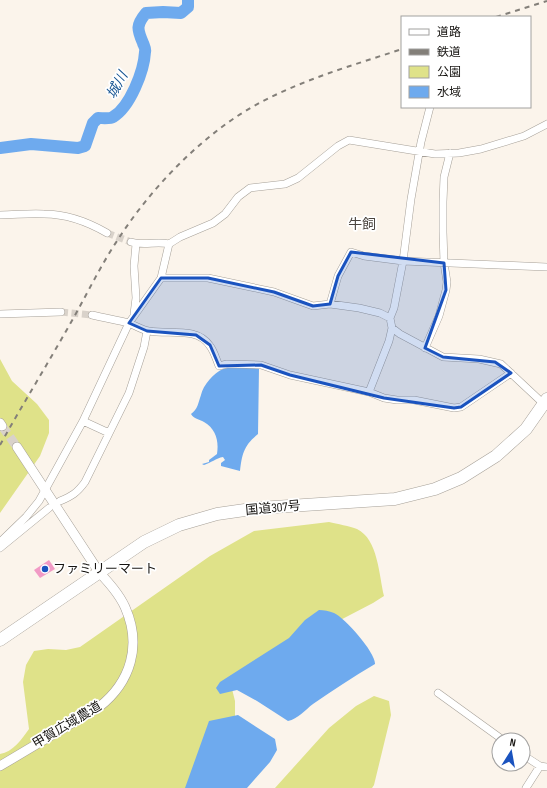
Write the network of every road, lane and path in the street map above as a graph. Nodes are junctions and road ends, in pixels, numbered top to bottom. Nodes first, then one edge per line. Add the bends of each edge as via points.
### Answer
1 (430, 108) edge
2 (545, 128) edge
3 (419, 152) junction
4 (450, 153) junction
5 (0, 215) edge
6 (107, 233) tunnel mouth
7 (169, 244) junction
8 (403, 261) junction
9 (444, 263) junction
10 (547, 267) edge
11 (161, 278) junction
12 (330, 304) junction
13 (61, 312) tunnel mouth
14 (0, 314) edge
15 (92, 315) tunnel mouth
16 (134, 316) junction
17 (390, 318) junction
18 (129, 323) junction
19 (392, 328) junction
20 (147, 331) junction
21 (425, 348) junction
22 (511, 373) junction
23 (369, 392) junction
24 (546, 403) edge
25 (83, 421) junction
26 (109, 434) junction
27 (17, 447) tunnel mouth
28 (45, 489) junction
29 (60, 502) dead end
30 (49, 508) dead end
31 (0, 542) edge
32 (0, 548) edge
33 (99, 572) junction
34 (0, 640) edge
35 (438, 693) dead end
36 (492, 732) edge
37 (531, 760) edge
38 (0, 766) edge
39 (543, 767) edge
40 (526, 788) edge

1 - 3 street
2 - 4 street via 481,149
3 - 4 street
3 - 7 street via 349,140 298,178 285,184 250,188 213,223
3 - 8 street
4 - 9 street via 444,177
5 - 6 street via 45,214 70,218 92,224
7 - 11 street
7 - 16 street via 133,243 136,298
8 - 9 street
8 - 12 street via 351,252 338,276
8 - 17 street
9 - 10 street
9 - 21 street via 446,290 439,316
11 - 12 street via 208,278 274,292 313,306
11 - 16 street
12 - 17 street via 359,308
13 - 14 street
15 - 18 street
16 - 18 street
17 - 19 street
18 - 20 street
18 - 25 street
19 - 21 street
19 - 23 street
20 - 23 street via 196,335 210,345 219,366 261,365 290,376
20 - 26 street via 129,393
21 - 22 street via 443,357 495,362
22 - 23 street via 454,408 414,400 384,398
22 - 24 street
24 - 33 highway, 国道307号 via 526,429 496,456 462,478 435,489 395,499 259,508 217,514 179,525 144,542
25 - 26 street
25 - 28 street
26 - 29 street via 85,482 72,496
27 - 28 street, 甲賀広域農道
28 - 31 street via 26,517
28 - 33 street, 甲賀広域農道
30 - 32 street
33 - 34 highway, 国道307号
33 - 38 street, 甲賀広域農道 via 115,590 125,608 131,627 132,655 126,676 99,707
35 - 36 street
37 - 39 street
39 - 40 street

